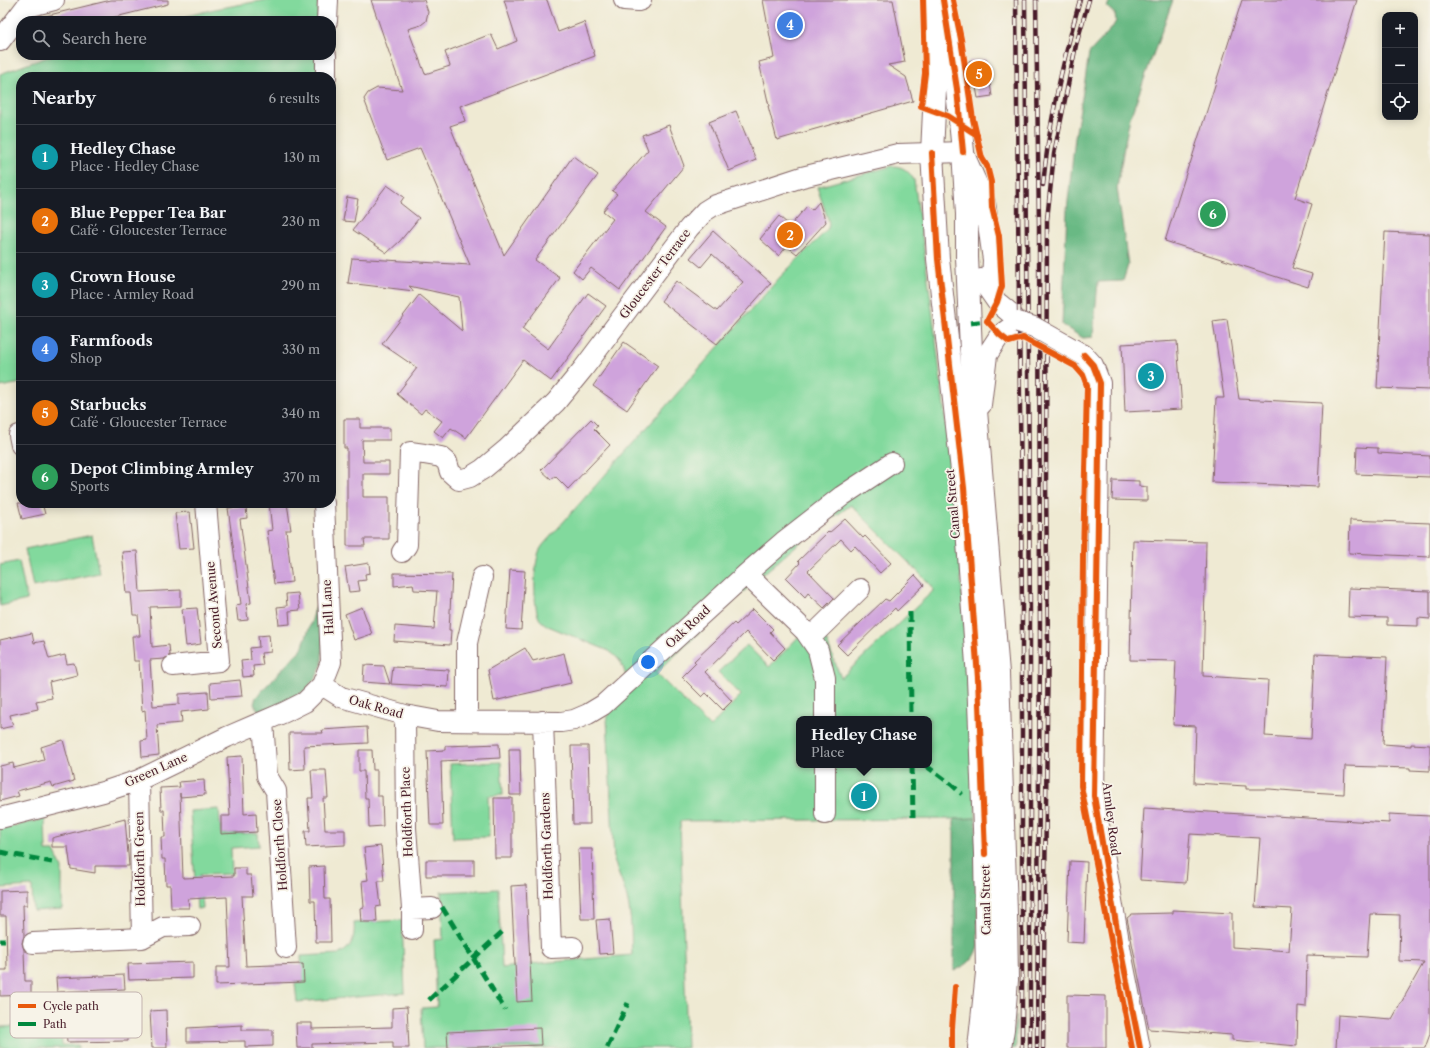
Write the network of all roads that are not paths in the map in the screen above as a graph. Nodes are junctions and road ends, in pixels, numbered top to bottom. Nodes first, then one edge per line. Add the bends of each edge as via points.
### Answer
1 (54, 0) edge
2 (328, 0) edge
3 (932, 0) edge
4 (943, 0) edge
5 (29, 3) edge
6 (19, 16) edge
7 (327, 16) edge
8 (16, 20) edge
9 (0, 41) edge
10 (326, 60) edge
11 (326, 72) edge
12 (963, 152) junction
13 (932, 153) junction
14 (967, 257) junction
15 (988, 289) junction
16 (1018, 322) junction
17 (978, 438) junction
18 (892, 463) dead end
19 (206, 508) edge
20 (324, 508) edge
21 (402, 552) dead end
22 (746, 574) junction
23 (482, 577) dead end
24 (860, 589) dead end
25 (810, 638) junction
26 (173, 666) dead end
27 (322, 685) junction
28 (305, 702) joint
29 (405, 715) junction
30 (825, 716) edge
31 (467, 721) junction
32 (543, 721) junction
33 (262, 722) junction
34 (825, 768) edge
35 (139, 780) junction
36 (825, 814) dead end
37 (0, 818) edge
38 (432, 908) dead end
39 (412, 909) junction
40 (190, 926) dead end
41 (412, 930) dead end
42 (142, 938) junction
43 (33, 943) dead end
44 (573, 947) dead end
45 (286, 948) dead end
46 (978, 1048) edge
47 (1000, 1048) edge
48 (1140, 1048) edge

1 - 5 street
2 - 7 street
3 - 13 main road, Canal Street via 935,90
4 - 12 main road, Canal Street via 957,89
5 - 6 street
8 - 9 street
10 - 11 street
12 - 13 street, Gloucester Terrace
12 - 14 main road, Canal Street
12 - 15 street via 985,202 993,260 992,280
13 - 21 street, Gloucester Terrace via 898,154 802,177 704,210 556,402 483,469 459,480 450,472 447,462 442,457 410,452 407,545
13 - 46 main road, Canal Street via 938,259 964,488 978,678 987,973
14 - 15 street, Armley Road
14 - 17 main road, Canal Street
15 - 16 street, Armley Road via 997,302
16 - 17 street via 1000,335 987,355
16 - 48 street, Armley Road, bridge via 1034,327 1084,355 1093,365 1100,383 1094,796
17 - 47 main road, Canal Street via 998,680 1007,972
18 - 22 street, Oak Road via 836,501
19 - 26 street, Second Avenue via 219,661
20 - 27 street, Hall Lane via 331,662
22 - 25 street
22 - 32 street, Oak Road via 603,705 574,720
23 - 31 street via 467,643
24 - 25 street
25 - 30 street via 818,650 825,678
27 - 28 street, Hall Lane
27 - 29 street, Oak Road via 341,696
28 - 33 street, Green Lane
29 - 31 street, Oak Road via 438,721
29 - 39 street, Holdforth Place via 406,828
31 - 32 street, Oak Road
32 - 44 street, Holdforth Gardens via 551,948
33 - 35 street, Green Lane
33 - 45 street, Holdforth Close via 267,776 276,791
34 - 36 street
35 - 37 street, Green Lane
35 - 42 street, Holdforth Green
38 - 39 street
39 - 41 street, Holdforth Place
40 - 42 street via 163,928
42 - 43 street

